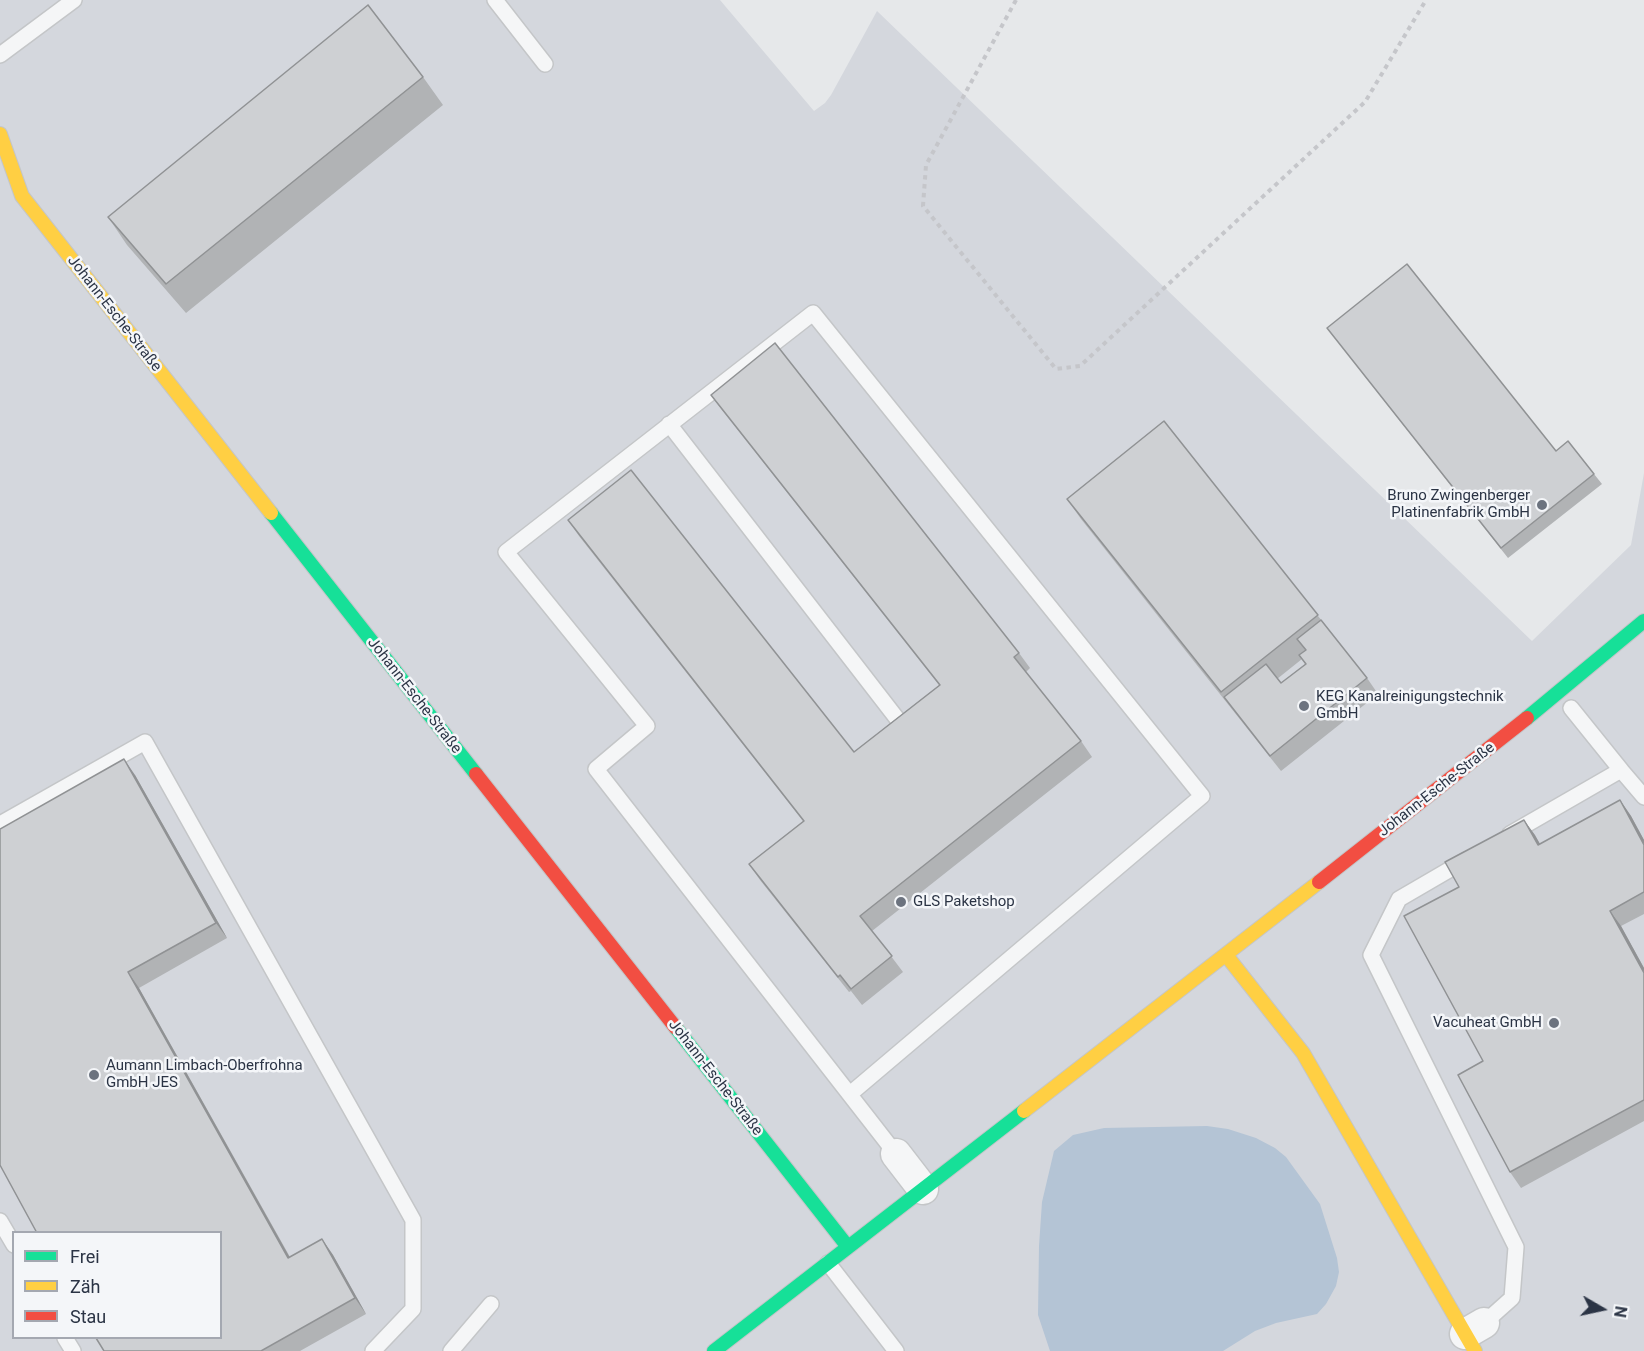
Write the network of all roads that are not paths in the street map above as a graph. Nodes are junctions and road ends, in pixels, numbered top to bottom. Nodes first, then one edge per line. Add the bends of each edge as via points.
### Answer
1 (74, 0) edge
2 (495, 0) edge
3 (0, 55) edge
4 (545, 64) dead end
5 (0, 134) edge
6 (669, 424) junction
7 (1644, 621) edge
8 (1564, 700) junction
9 (905, 729) edge
10 (1621, 770) junction
11 (1644, 797) edge
12 (0, 824) edge
13 (1500, 840) edge
14 (1480, 852) edge
15 (1226, 955) junction
16 (850, 1094) junction
17 (896, 1154) joint
18 (923, 1189) junction
19 (0, 1221) edge
20 (12, 1242) edge
21 (848, 1247) junction
22 (828, 1263) junction
23 (491, 1304) dead end
24 (1475, 1336) edge
25 (373, 1351) edge
26 (451, 1351) edge
27 (714, 1351) edge
28 (896, 1351) edge

1 - 3 lane
2 - 4 lane
5 - 21 street, Johann-Esche-Straße via 22,196
6 - 9 lane
6 - 16 lane via 507,552 647,726 596,769
6 - 16 lane via 813,313 1202,796
7 - 8 street, Johann-Esche-Straße
8 - 10 lane
8 - 15 street, Johann-Esche-Straße
10 - 11 lane
10 - 13 lane
12 - 25 lane via 145,742 413,1220 412,1309
14 - 24 lane via 1399,899 1371,955 1516,1247 1512,1298
15 - 18 street, Johann-Esche-Straße
15 - 24 street via 1303,1053
16 - 17 lane
17 - 18 street
18 - 21 street, Johann-Esche-Straße
19 - 20 lane
21 - 22 street, Johann-Esche-Straße
22 - 27 street, Johann-Esche-Straße
22 - 28 lane
23 - 26 lane

